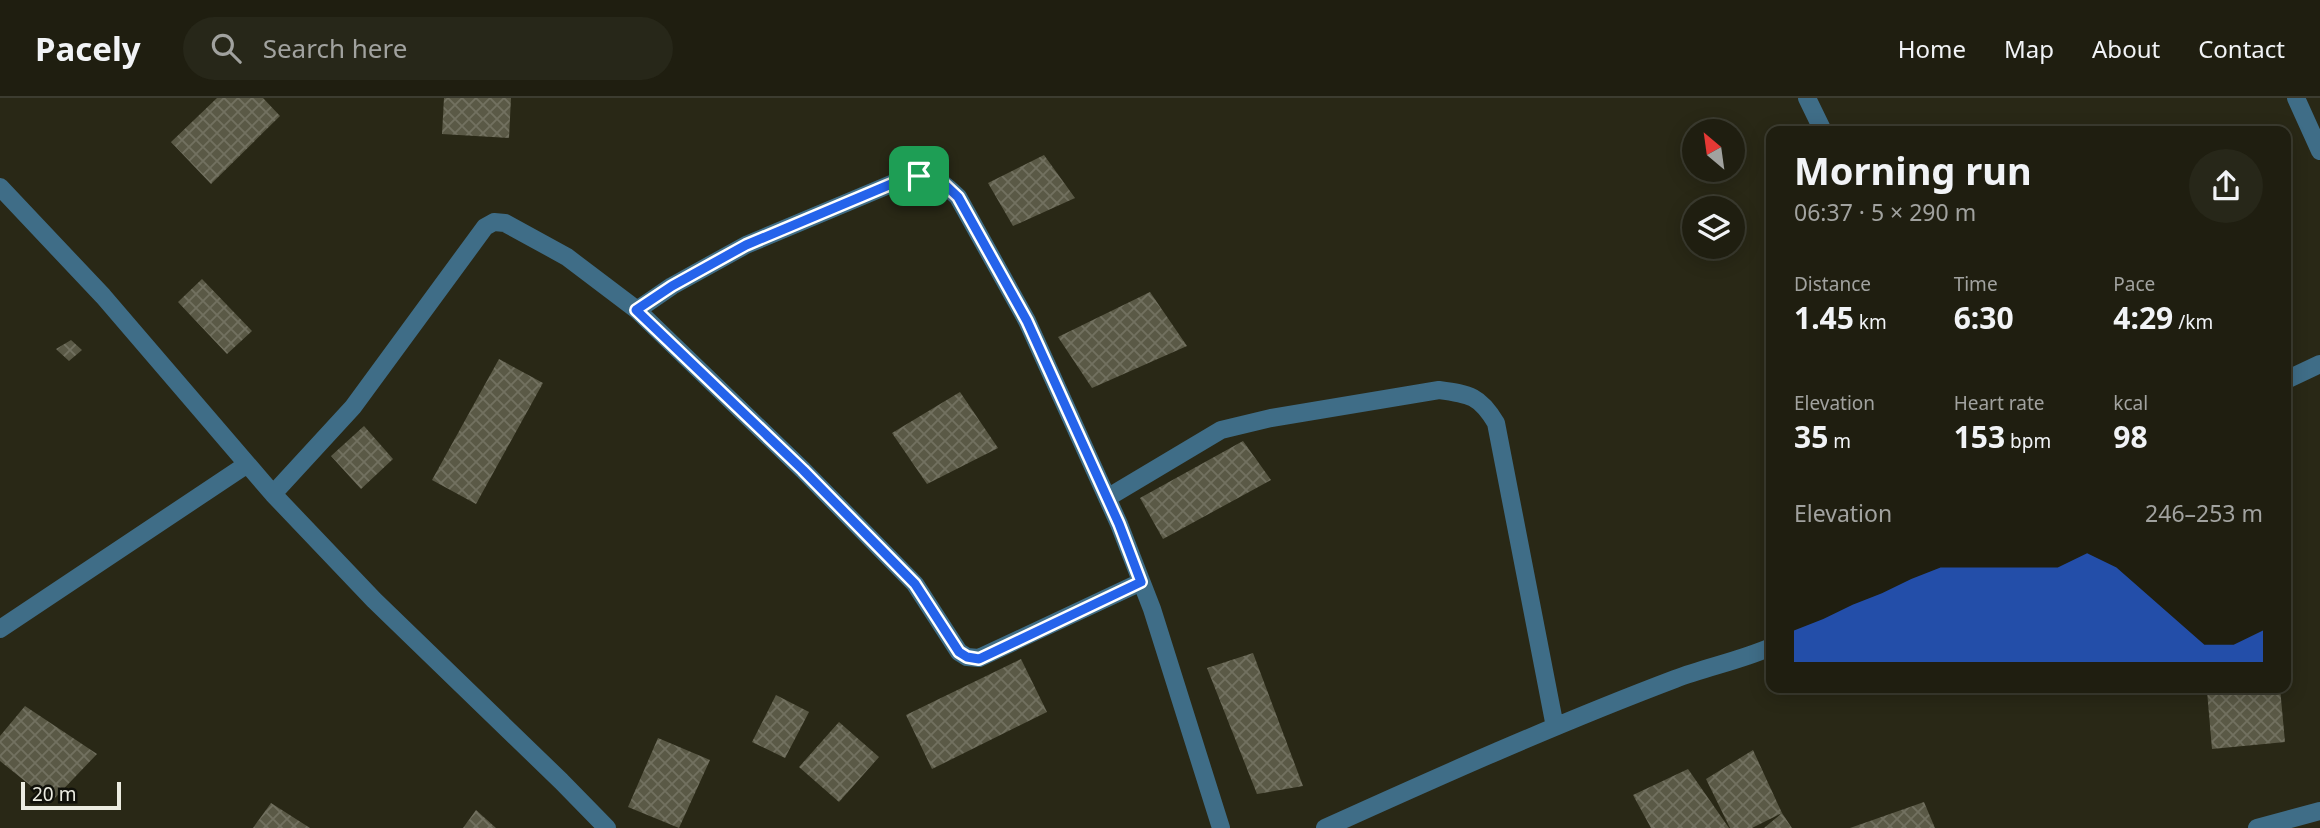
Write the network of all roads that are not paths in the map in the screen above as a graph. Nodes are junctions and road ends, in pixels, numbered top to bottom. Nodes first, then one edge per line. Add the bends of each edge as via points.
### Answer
1 (1807, 98) edge
2 (2296, 98) edge
3 (1821, 126) edge
4 (2320, 151) edge
5 (0, 187) edge
6 (636, 310) junction
7 (2320, 364) edge
8 (2291, 378) edge
9 (246, 465) junction
10 (273, 494) junction
11 (1107, 498) junction
12 (1141, 582) junction
13 (0, 629) edge
14 (1766, 649) edge
15 (1556, 727) junction
16 (2320, 811) edge
17 (607, 828) edge
18 (1221, 828) edge
19 (1325, 828) edge
20 (2257, 828) edge

1 - 3 street
2 - 4 street
5 - 9 street via 103,296
6 - 10 street via 567,257 505,223 494,222 485,227 353,407
6 - 11 street via 725,256 783,229 896,182 919,176 941,181 958,197 1027,321
6 - 12 street via 915,584 959,652 967,657 979,659
7 - 8 street
9 - 10 street
9 - 13 street
10 - 17 street via 374,600
11 - 12 street
11 - 15 street via 1221,430 1439,390 1463,393 1485,404 1496,423
12 - 18 street
14 - 15 street via 1677,678
15 - 19 street
16 - 20 street

